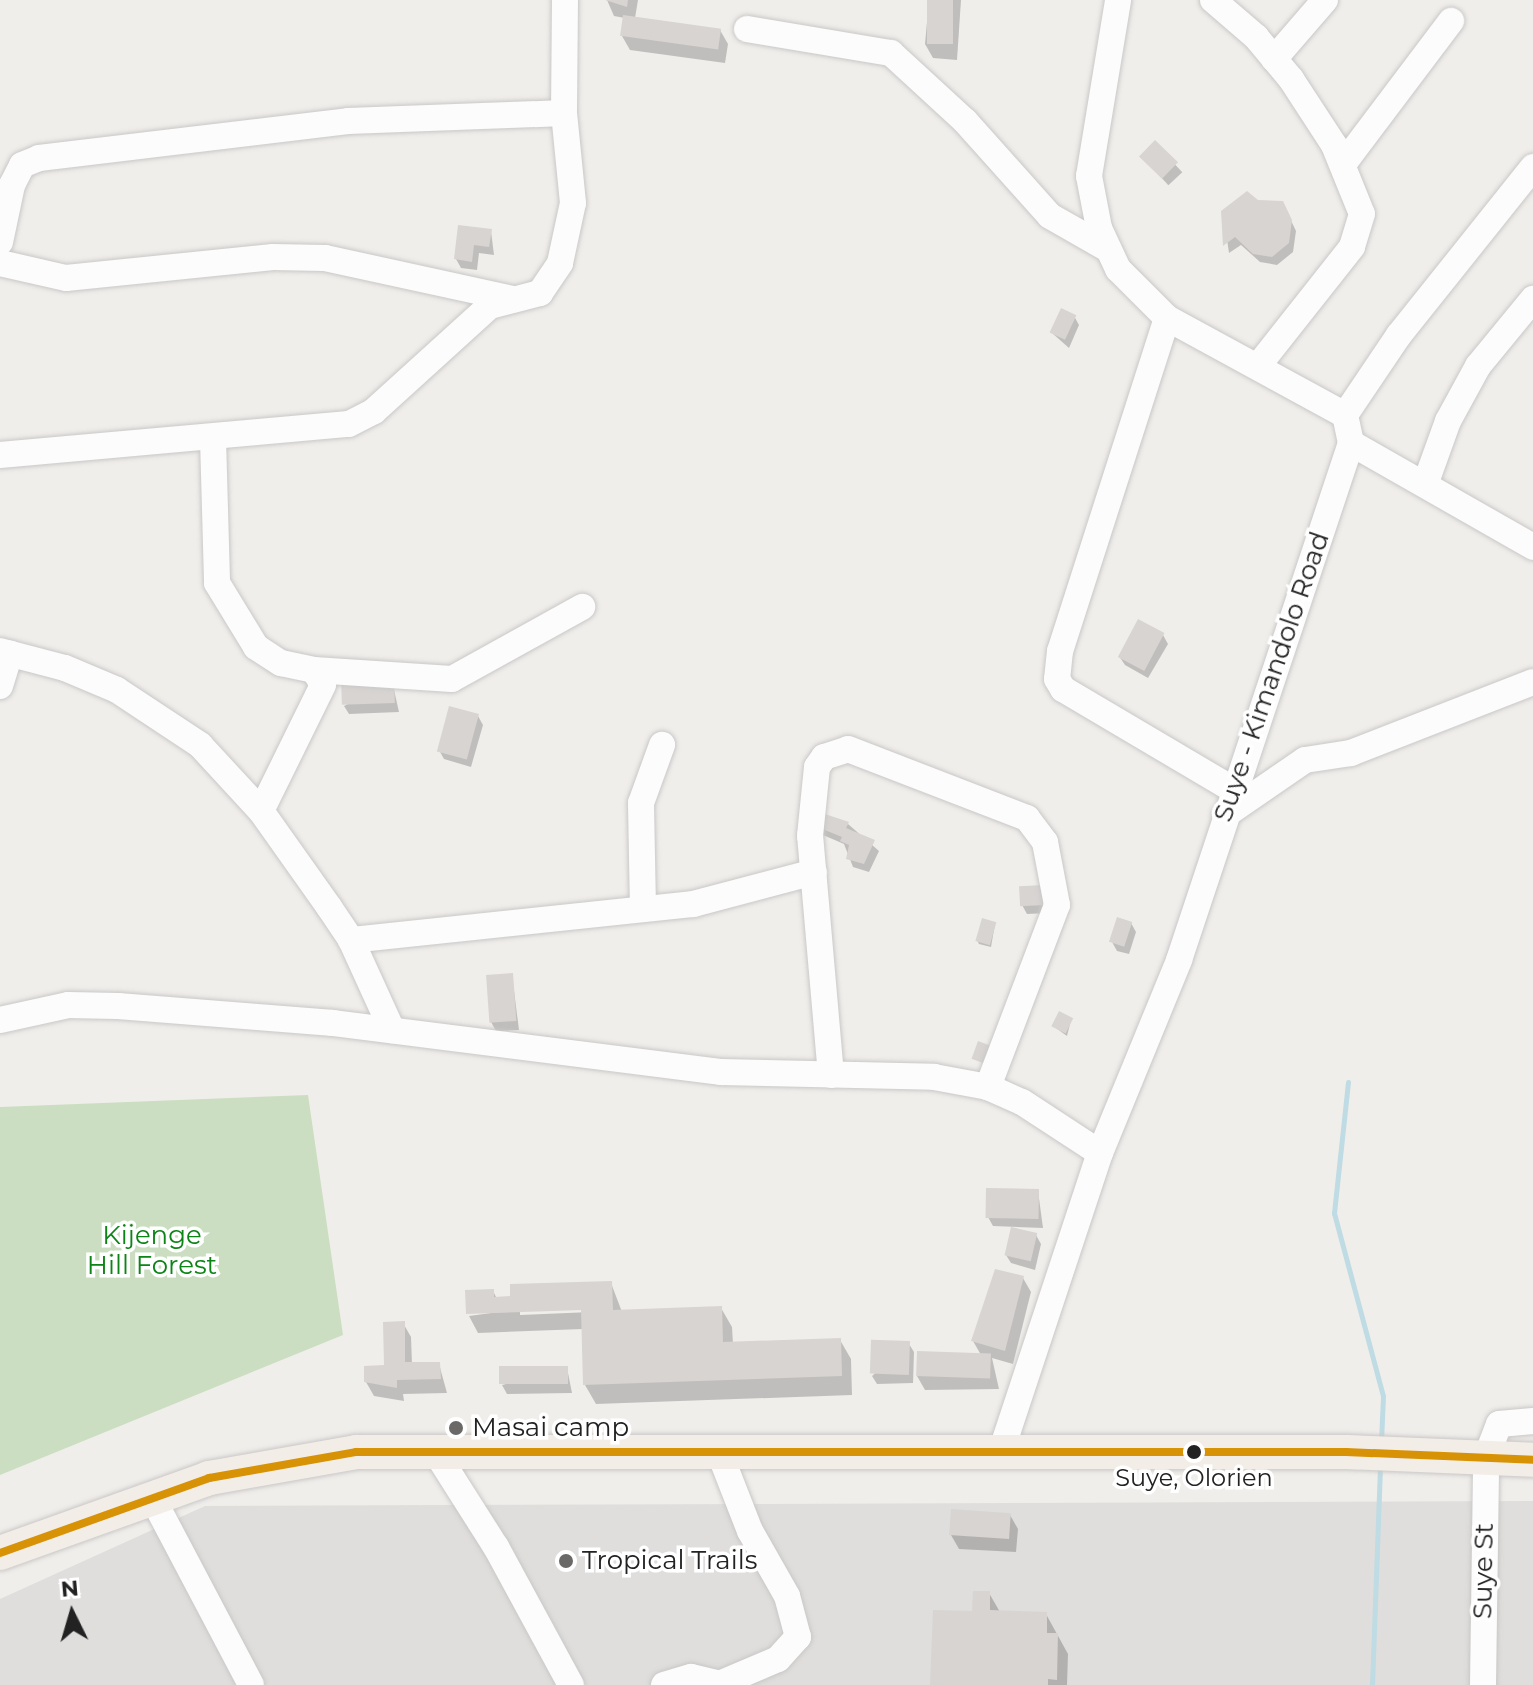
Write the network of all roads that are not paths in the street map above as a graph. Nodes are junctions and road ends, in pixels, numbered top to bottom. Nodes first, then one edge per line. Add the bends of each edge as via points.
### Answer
1 (565, 0) edge
2 (1118, 0) edge
3 (1325, 0) edge
4 (1226, 4) edge
5 (1451, 21) dead end
6 (747, 29) dead end
7 (1274, 59) junction
8 (564, 113) junction
9 (1344, 163) junction
10 (1533, 167) edge
11 (0, 242) edge
12 (1108, 249) junction
13 (0, 263) edge
14 (513, 299) junction
15 (1533, 299) edge
16 (1167, 318) junction
17 (1258, 366) junction
18 (1345, 415) junction
19 (213, 438) junction
20 (1351, 443) junction
21 (0, 455) edge
22 (1426, 482) junction
23 (1533, 547) edge
24 (582, 607) dead end
25 (5, 652) edge
26 (314, 670) junction
27 (1533, 682) edge
28 (0, 686) edge
29 (662, 745) dead end
30 (1234, 790) junction
31 (261, 811) junction
32 (1225, 815) junction
33 (814, 872) junction
34 (643, 909) junction
35 (351, 940) junction
36 (0, 1020) edge
37 (392, 1030) junction
38 (831, 1075) junction
39 (988, 1087) junction
40 (1100, 1153) junction
41 (1533, 1421) edge
42 (435, 1451) junction
43 (720, 1454) junction
44 (1000, 1455) junction
45 (1486, 1458) junction
46 (1533, 1460) edge
47 (152, 1497) junction
48 (0, 1553) edge
49 (718, 1684) edge
50 (251, 1685) edge
51 (571, 1685) edge
52 (664, 1685) edge
53 (1483, 1685) edge

1 - 8 street
2 - 12 street via 1089,176
3 - 7 street
4 - 7 street
5 - 9 street
6 - 12 street via 891,53 965,121 1050,216
7 - 9 street
8 - 11 street via 348,121 39,158 22,165 12,185
8 - 14 street via 572,174 570,228 547,287
9 - 17 street via 1362,214 1357,238
10 - 18 street via 1399,335
12 - 16 street via 1118,269
13 - 14 street via 66,278 273,257 325,258
14 - 19 street via 474,318 374,411 349,424
15 - 22 street via 1478,366 1448,421
16 - 17 street
16 - 30 street via 1060,651 1057,679 1063,689
17 - 18 street
18 - 20 street
19 - 21 street
19 - 26 street via 217,583 256,647 281,663
20 - 22 street
20 - 30 street, Suye - Kimandolo Road
22 - 23 street
24 - 26 street via 452,679
25 - 28 street
25 - 31 street via 65,668 117,690 200,745
26 - 31 street via 323,685 320,697
27 - 32 street via 1351,753 1305,760
29 - 34 street via 641,803
30 - 32 street, Suye - Kimandolo Road
31 - 35 street
32 - 40 street, Suye - Kimandolo Road via 1179,960
33 - 34 street via 736,895
33 - 38 street
33 - 39 street via 810,836 817,767 832,752 863,753 1027,818 1038,829 1055,875 1057,905
34 - 35 street
35 - 37 street
36 - 37 street via 28,1010 93,1005
37 - 38 street via 721,1072
38 - 39 street via 934,1077
39 - 40 street via 1035,1109
40 - 44 street, Suye - Kimandolo Road
41 - 45 street via 1499,1424
42 - 43 main road
42 - 47 main road via 305,1458 209,1478
42 - 51 street via 496,1547
43 - 44 main road
43 - 49 street via 750,1531 787,1596 798,1637 778,1659
44 - 45 main road via 1346,1452
45 - 46 main road
45 - 53 street, Suye St
47 - 48 main road
47 - 50 street via 198,1593
49 - 52 street via 691,1677

